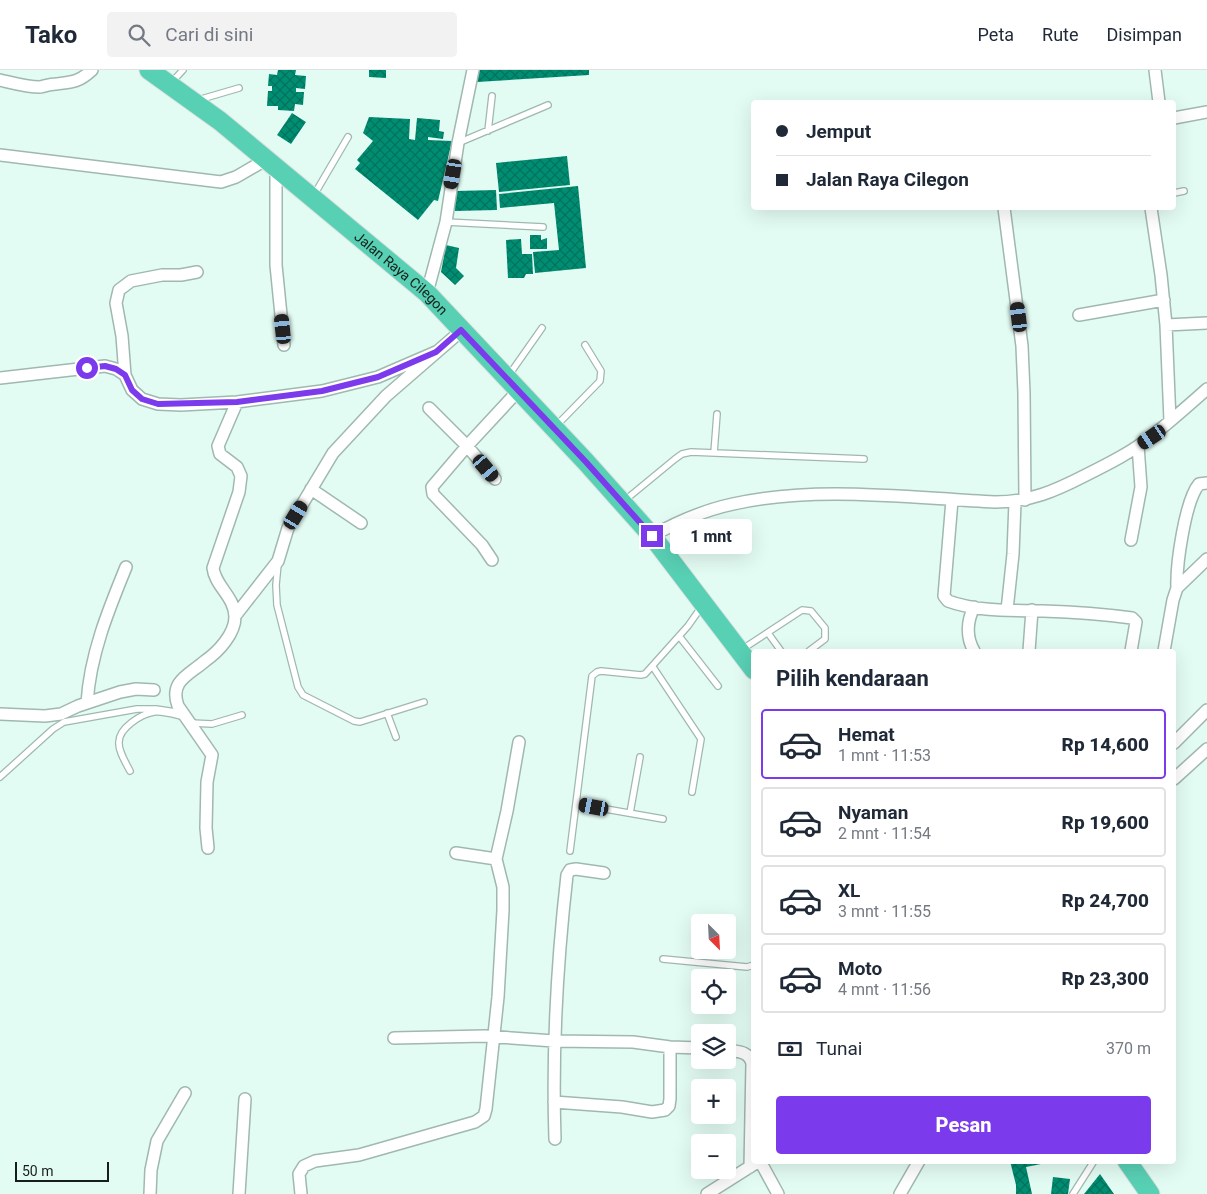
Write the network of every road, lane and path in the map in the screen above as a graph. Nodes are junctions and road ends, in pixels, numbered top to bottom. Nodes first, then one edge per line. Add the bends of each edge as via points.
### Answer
1 (149, 70) edge
2 (183, 70) edge
3 (473, 70) edge
4 (1155, 70) edge
5 (85, 72) edge
6 (0, 80) edge
7 (169, 84) junction
8 (238, 88) dead end
9 (492, 96) dead end
10 (1159, 100) edge
11 (194, 102) junction
12 (548, 105) dead end
13 (1207, 112) edge
14 (1176, 118) edge
15 (488, 131) junction
16 (348, 136) dead end
17 (458, 144) junction
18 (0, 155) edge
19 (272, 163) junction
20 (1184, 191) dead end
21 (1176, 193) edge
22 (313, 197) junction
23 (1004, 210) edge
24 (1151, 210) edge
25 (446, 222) junction
26 (543, 227) dead end
27 (196, 272) dead end
28 (427, 293) junction
29 (1164, 300) junction
30 (1079, 315) dead end
31 (1207, 323) edge
32 (1166, 324) junction
33 (542, 328) dead end
34 (461, 330) junction
35 (284, 345) dead end
36 (585, 345) dead end
37 (436, 352) junction
38 (125, 375) junction
39 (0, 378) edge
40 (512, 384) junction
41 (1207, 388) edge
42 (237, 402) junction
43 (429, 408) dead end
44 (717, 414) dead end
45 (1170, 421) junction
46 (554, 428) junction
47 (467, 446) junction
48 (1138, 446) junction
49 (714, 453) junction
50 (864, 459) dead end
51 (495, 479) dead end
52 (1207, 483) edge
53 (311, 490) junction
54 (952, 500) junction
55 (1020, 501) junction
56 (622, 503) junction
57 (361, 523) dead end
58 (652, 536) junction
59 (1131, 540) dead end
60 (492, 560) dead end
61 (1207, 560) edge
62 (278, 562) junction
63 (126, 567) dead end
64 (1177, 588) junction
65 (704, 603) junction
66 (974, 607) junction
67 (1007, 610) junction
68 (1032, 610) junction
69 (235, 616) junction
70 (768, 633) junction
71 (679, 636) junction
72 (780, 649) edge
73 (812, 649) edge
74 (973, 649) edge
75 (1028, 649) edge
76 (1131, 649) edge
77 (1164, 649) edge
78 (739, 652) junction
79 (751, 666) edge
80 (652, 667) junction
81 (718, 686) dead end
82 (154, 690) dead end
83 (424, 702) dead end
84 (87, 703) junction
85 (1207, 710) edge
86 (387, 713) junction
87 (0, 714) edge
88 (242, 715) dead end
89 (186, 718) junction
90 (396, 737) dead end
91 (1176, 741) edge
92 (519, 742) dead end
93 (1207, 749) edge
94 (640, 757) dead end
95 (130, 771) dead end
96 (0, 776) edge
97 (1176, 777) edge
98 (692, 792) dead end
99 (577, 804) junction
100 (630, 813) junction
101 (663, 820) dead end
102 (208, 848) dead end
103 (570, 851) dead end
104 (456, 853) dead end
105 (496, 858) junction
106 (604, 873) dead end
107 (663, 959) dead end
108 (751, 966) edge
109 (494, 1037) junction
110 (394, 1038) dead end
111 (554, 1041) junction
112 (670, 1047) junction
113 (691, 1048) edge
114 (736, 1051) edge
115 (751, 1060) edge
116 (185, 1093) dead end
117 (245, 1099) dead end
118 (554, 1102) junction
119 (555, 1139) dead end
120 (754, 1164) edge
121 (757, 1164) edge
122 (917, 1164) edge
123 (1092, 1164) edge
124 (1129, 1164) edge
125 (150, 1194) edge
126 (239, 1194) edge
127 (301, 1194) edge
128 (707, 1194) edge
129 (778, 1194) edge
130 (900, 1194) edge
131 (1073, 1194) edge
132 (1150, 1194) edge

1 - 7 highway, Jalan Raya Cilegon
2 - 7 lane
3 - 17 street
4 - 10 street
5 - 6 street via 67,84 40,86
7 - 11 highway, Jalan Raya Cilegon
8 - 11 lane
9 - 15 lane
11 - 19 highway, Jalan Raya Cilegon
12 - 15 lane
13 - 14 street
15 - 17 lane
16 - 22 lane
17 - 25 street
18 - 19 street via 221,182
19 - 22 highway, Jalan Raya Cilegon
19 - 35 street via 276,265
20 - 21 lane
22 - 28 highway, Jalan Raya Cilegon
23 - 55 street via 1022,346 1026,448
24 - 29 street
25 - 26 lane
25 - 28 street
27 - 38 street via 138,279 120,290 116,303
28 - 34 highway, Jalan Raya Cilegon
29 - 30 street
29 - 32 street
31 - 32 street
32 - 45 street
33 - 40 lane
34 - 37 street
34 - 40 highway, Jalan Raya Cilegon
36 - 46 lane via 601,371 600,381
37 - 42 street via 360,382 322,391
37 - 53 street via 386,396 333,454
38 - 39 street via 105,366
38 - 42 street via 132,390 142,399 158,404
40 - 46 highway, Jalan Raya Cilegon
40 - 47 street
41 - 45 street
42 - 69 street via 218,446 220,454 237,467 241,476 239,492 213,568 214,577 232,603
43 - 47 street
44 - 49 lane
45 - 48 street
46 - 56 highway, Jalan Raya Cilegon
47 - 51 street
47 - 60 street via 432,491
48 - 55 street via 1074,481
48 - 59 street via 1141,486
49 - 50 lane
49 - 56 lane via 682,454
52 - 64 street via 1199,484 1195,490 1186,521
53 - 57 street
53 - 62 street via 288,528
54 - 55 street
54 - 58 street via 781,496 731,504 676,523
54 - 66 street via 944,596 951,602
55 - 67 street
56 - 58 highway, Jalan Raya Cilegon
58 - 65 highway, Jalan Raya Cilegon
61 - 64 street
62 - 69 street
62 - 86 lane via 277,604 298,687 303,695 354,721
63 - 84 street via 98,640
64 - 77 street
65 - 71 lane
65 - 78 highway, Jalan Raya Cilegon
66 - 67 street
66 - 74 street via 968,623
67 - 68 street
68 - 75 street
68 - 76 street via 1133,618 1136,622
69 - 89 street via 232,630 220,647 184,676 178,685 176,699
70 - 72 lane
70 - 73 lane via 802,610 811,611 825,628 825,639
70 - 78 lane
71 - 80 lane
71 - 81 lane
78 - 79 highway, Jalan Raya Cilegon
80 - 98 lane via 700,739
80 - 99 lane via 641,675 602,671 592,676
82 - 84 street via 120,692
83 - 86 lane
84 - 87 street via 61,714
85 - 91 street
86 - 90 lane
88 - 89 lane via 212,724
89 - 95 lane via 154,712 130,724 118,740
89 - 96 lane via 156,709 137,709 64,722
89 - 102 street via 212,755 206,782
92 - 105 street
93 - 97 street
94 - 100 lane
99 - 100 lane
99 - 103 lane
100 - 101 lane
104 - 105 street
105 - 109 street via 503,892
106 - 111 street via 576,869 567,875
107 - 108 lane
109 - 110 street
109 - 111 street
109 - 127 street via 484,1116 475,1122 359,1155 315,1160 304,1166 299,1174
111 - 112 street via 633,1042
111 - 118 street
112 - 113 street
112 - 118 street via 670,1099 665,1110 652,1112
114 - 115 street via 746,1052
116 - 125 street via 157,1141
117 - 126 street
118 - 119 street
120 - 128 street
121 - 129 street
122 - 130 street
123 - 131 lane
124 - 132 highway

